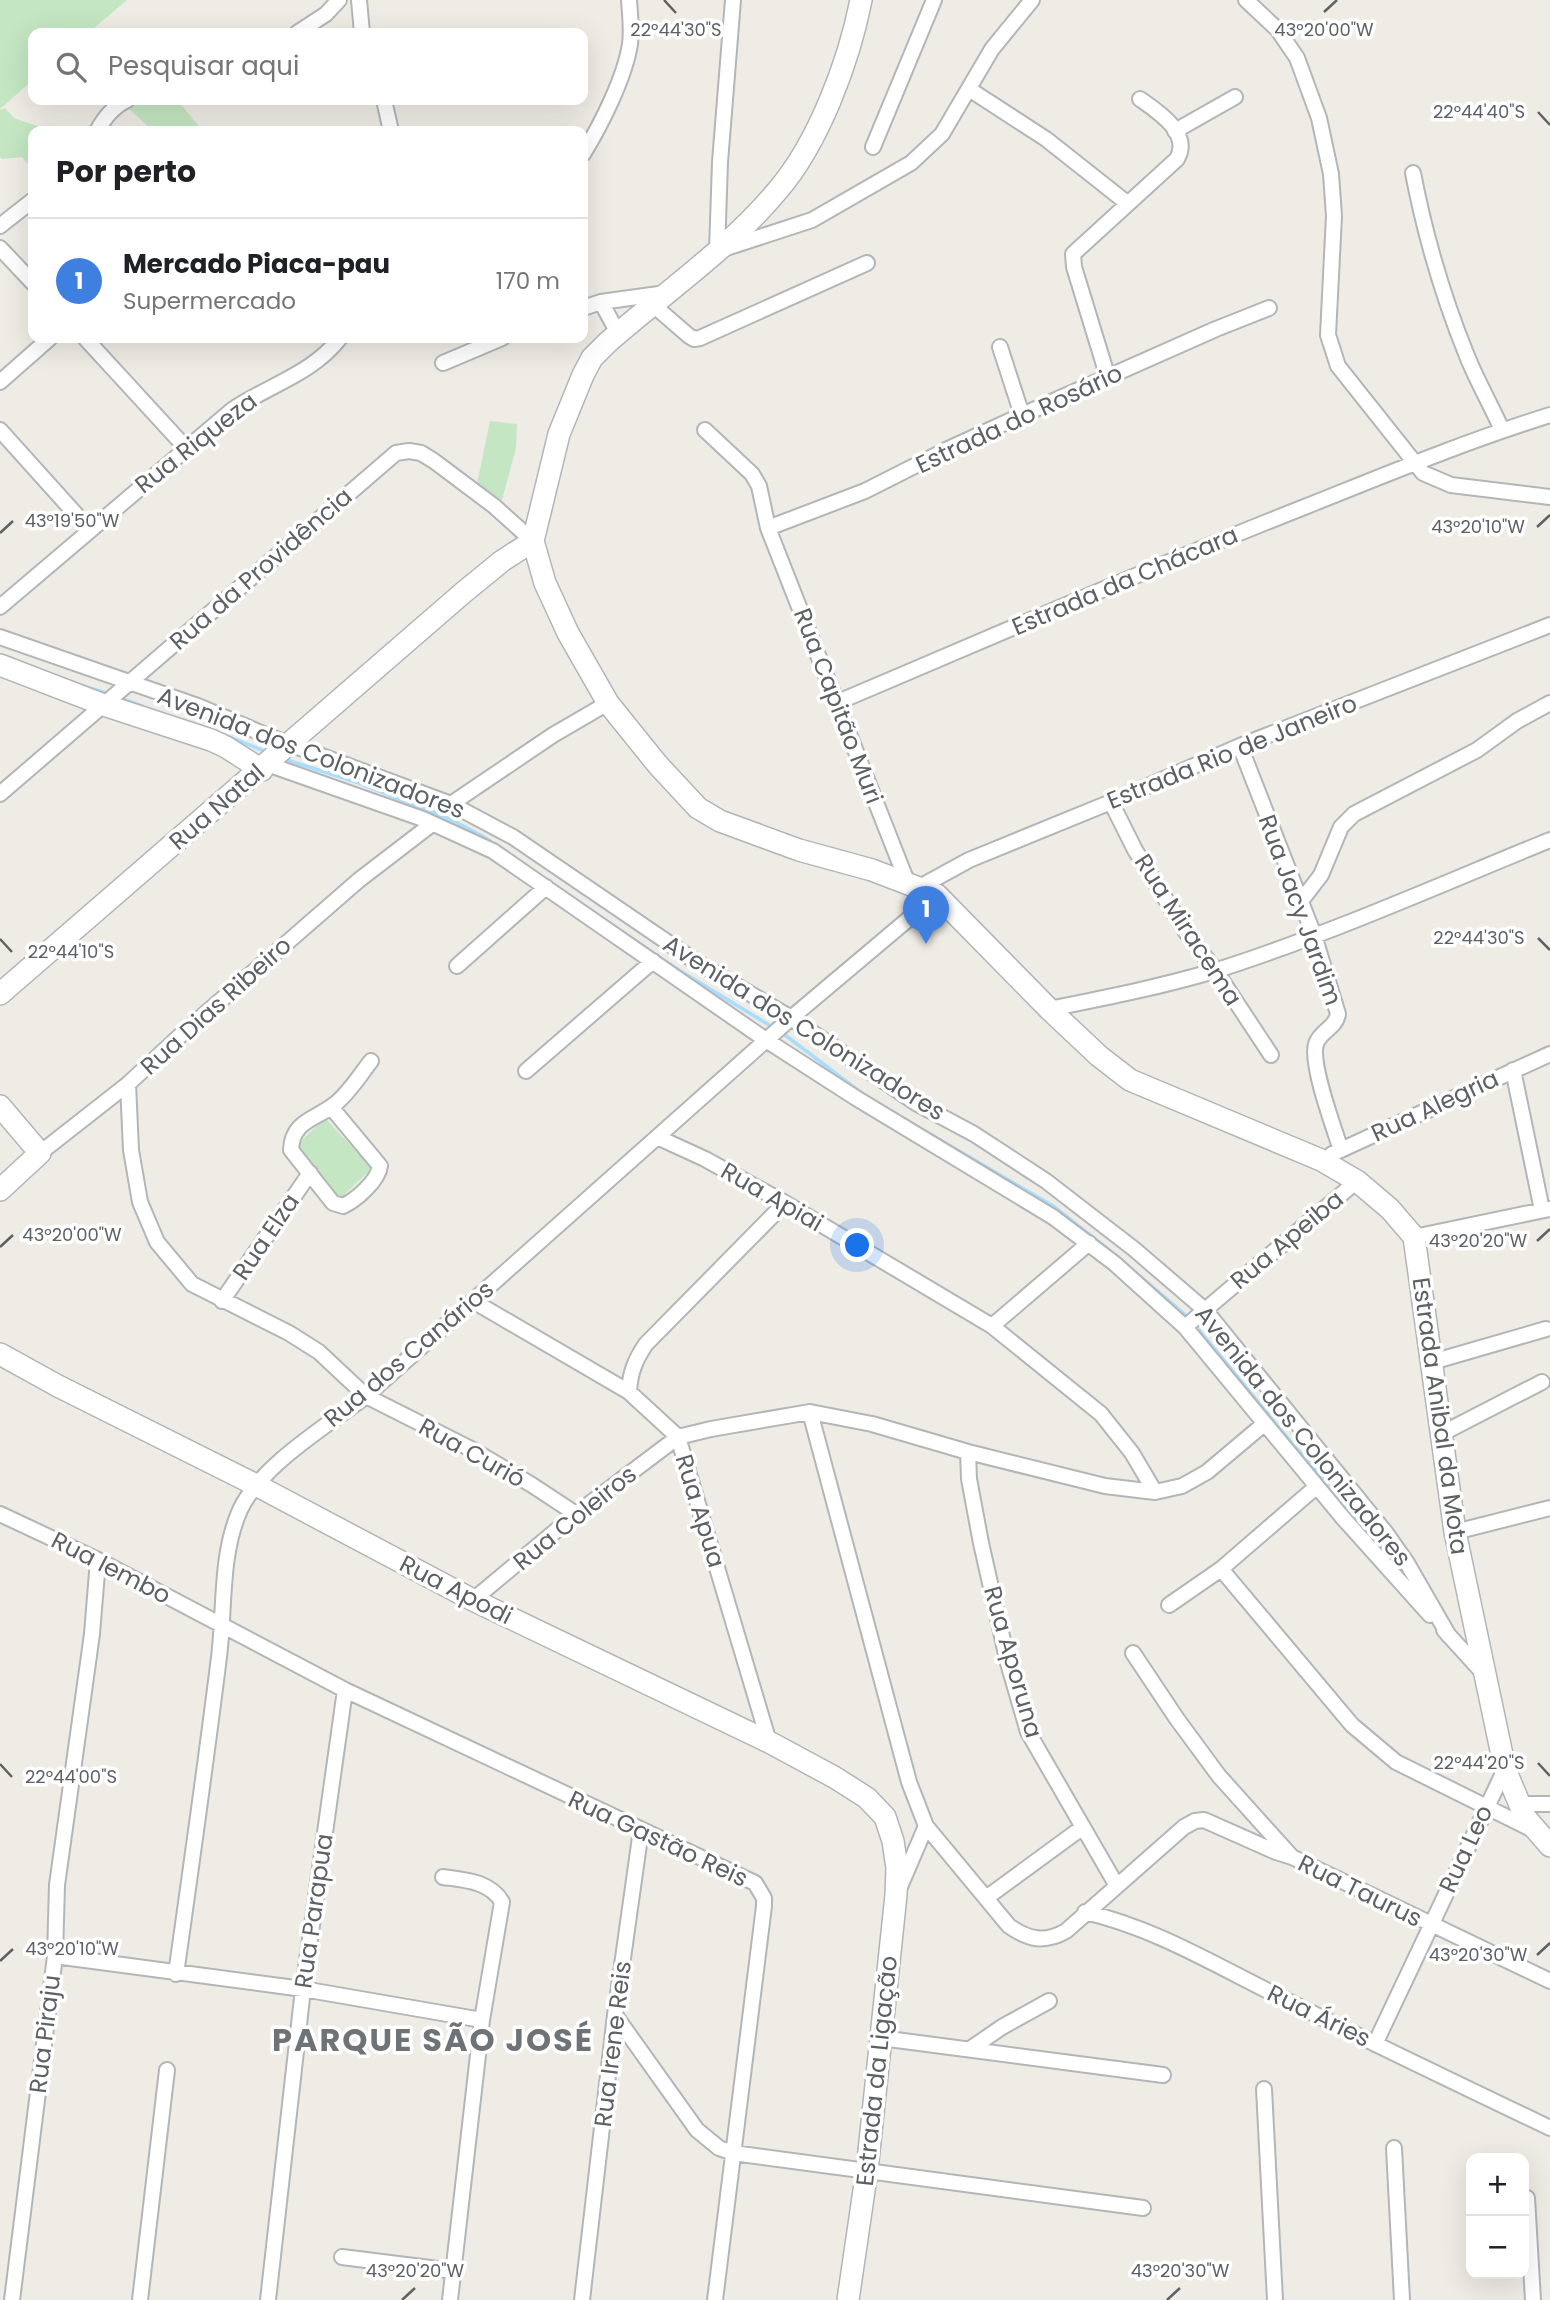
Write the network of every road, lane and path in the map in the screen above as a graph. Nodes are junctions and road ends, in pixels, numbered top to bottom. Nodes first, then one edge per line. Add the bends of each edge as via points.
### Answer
1 (339, 0) edge
2 (359, 0) edge
3 (629, 0) edge
4 (733, 0) edge
5 (861, 0) edge
6 (934, 0) edge
7 (1032, 0) edge
8 (1246, 0) edge
9 (305, 28) edge
10 (362, 28) edge
11 (969, 89) junction
12 (1235, 97) dead end
13 (1140, 99) dead end
14 (117, 105) edge
15 (385, 105) edge
16 (100, 126) edge
17 (390, 126) edge
18 (1175, 131) junction
19 (588, 146) edge
20 (873, 147) dead end
21 (1413, 173) dead end
22 (1127, 203) junction
23 (28, 204) edge
24 (0, 226) edge
25 (0, 248) edge
26 (717, 251) junction
27 (867, 263) dead end
28 (28, 278) edge
29 (659, 298) junction
30 (601, 302) junction
31 (588, 306) edge
32 (1269, 308) dead end
33 (618, 333) junction
34 (44, 343) edge
35 (90, 343) edge
36 (336, 343) edge
37 (490, 343) edge
38 (1000, 347) dead end
39 (443, 363) dead end
40 (1108, 378) junction
41 (0, 382) edge
42 (1022, 415) junction
43 (1550, 415) edge
44 (0, 430) edge
45 (705, 430) dead end
46 (1503, 430) junction
47 (186, 449) junction
48 (1413, 463) junction
49 (1550, 497) edge
50 (768, 528) junction
51 (90, 530) junction
52 (533, 541) junction
53 (0, 607) edge
54 (1550, 625) edge
55 (0, 637) edge
56 (0, 665) edge
57 (128, 685) junction
58 (108, 702) junction
59 (838, 702) junction
60 (608, 703) junction
61 (1550, 703) edge
62 (1240, 746) junction
63 (275, 758) junction
64 (0, 794) edge
65 (1111, 802) junction
66 (451, 804) junction
67 (432, 824) junction
68 (1550, 840) edge
69 (546, 887) junction
70 (921, 889) junction
71 (1301, 901) junction
72 (1314, 935) junction
73 (653, 961) junction
74 (457, 966) dead end
75 (1214, 970) junction
76 (0, 994) edge
77 (1049, 1009) junction
78 (788, 1020) junction
79 (769, 1037) junction
80 (1550, 1054) edge
81 (1271, 1055) dead end
82 (371, 1061) dead end
83 (1513, 1070) junction
84 (526, 1071) dead end
85 (128, 1084) junction
86 (0, 1107) edge
87 (331, 1107) junction
88 (657, 1137) junction
89 (1340, 1150) junction
90 (40, 1153) junction
91 (1321, 1160) junction
92 (310, 1173) junction
93 (1357, 1181) junction
94 (0, 1190) edge
95 (785, 1203) junction
96 (1546, 1209) edge
97 (1414, 1237) junction
98 (1089, 1243) junction
99 (222, 1301) junction
100 (473, 1301) junction
101 (1195, 1319) junction
102 (992, 1326) junction
103 (1546, 1329) dead end
104 (0, 1354) edge
105 (1432, 1362) junction
106 (1542, 1382) dead end
107 (629, 1392) junction
108 (366, 1396) junction
109 (810, 1412) junction
110 (1264, 1424) junction
111 (1300, 1430) junction
112 (1441, 1434) junction
113 (678, 1437) junction
114 (1284, 1443) junction
115 (968, 1452) junction
116 (256, 1485) junction
117 (1316, 1487) junction
118 (1155, 1492) junction
119 (1550, 1508) edge
120 (0, 1514) edge
121 (576, 1514) junction
122 (1455, 1532) junction
123 (97, 1560) junction
124 (1221, 1569) junction
125 (473, 1600) junction
126 (1169, 1605) dead end
127 (221, 1624) junction
128 (1449, 1636) junction
129 (1133, 1653) dead end
130 (1485, 1675) junction
131 (345, 1690) junction
132 (769, 1742) junction
133 (1505, 1769) junction
134 (1518, 1804) junction
135 (1550, 1804) edge
136 (1486, 1806) junction
137 (926, 1826) junction
138 (1083, 1827) junction
139 (641, 1830) junction
140 (1544, 1839) edge
141 (893, 1841) joint
142 (1292, 1857) junction
143 (443, 1877) dead end
144 (1117, 1886) junction
145 (896, 1895) junction
146 (986, 1898) junction
147 (1085, 1912) junction
148 (1431, 1926) junction
149 (55, 1956) junction
150 (176, 1973) junction
151 (1550, 1981) edge
152 (303, 1989) junction
153 (1049, 2001) dead end
154 (615, 2015) junction
155 (482, 2020) junction
156 (881, 2038) junction
157 (1375, 2044) junction
158 (970, 2049) junction
159 (167, 2070) dead end
160 (1163, 2075) dead end
161 (1265, 2089) dead end
162 (1550, 2128) edge
163 (1394, 2148) dead end
164 (733, 2152) junction
165 (867, 2170) junction
166 (1143, 2208) dead end
167 (1528, 2216) edge
168 (342, 2257) dead end
169 (454, 2271) junction
170 (12, 2300) edge
171 (139, 2300) edge
172 (268, 2300) edge
173 (450, 2300) edge
174 (582, 2300) edge
175 (715, 2300) edge
176 (848, 2300) edge
177 (1275, 2300) edge
178 (1402, 2300) edge
179 (1533, 2300) edge

1 - 9 street
2 - 10 street
3 - 19 street via 626,62
4 - 26 street
5 - 26 street via 843,64 803,152 779,189
6 - 20 street
7 - 11 street via 1008,27
8 - 48 street via 1278,30 1297,58 1319,118 1334,216 1328,335 1332,354 1346,379
11 - 22 street via 1046,139
11 - 26 street via 942,134 911,163 812,220
12 - 18 street
13 - 18 street
14 - 16 street
15 - 17 street
18 - 22 street via 1180,145 1177,159
21 - 46 street via 1449,306
22 - 40 street via 1073,254
23 - 24 street
25 - 28 street
26 - 29 street
27 - 29 street via 700,338 689,336
29 - 30 street
29 - 33 street
30 - 31 street
30 - 33 street
32 - 40 street, Estrada do Rosário
33 - 52 street via 592,358 583,374 559,433
34 - 41 street
35 - 47 street
36 - 47 street, Rua Riqueza via 307,369 232,410
37 - 39 street
38 - 42 street
40 - 42 street, Estrada do Rosário
42 - 50 street, Estrada do Rosário via 864,491
43 - 46 street
44 - 51 street
45 - 50 street, Rua Capitão Muri via 752,474
46 - 48 street
47 - 51 street, Rua Riqueza
48 - 49 street via 1423,473 1451,485
48 - 59 street, Estrada da Chácara
50 - 59 street, Rua Capitão Muri
51 - 53 street, Rua Riqueza
52 - 57 street, Rua da Providência via 434,461 421,453 396,453
52 - 60 street via 545,583 568,633
52 - 63 street, Rua Natal via 464,592
54 - 62 street, Estrada Rio de Janeiro
55 - 57 street, Avenida dos Colonizadores
56 - 58 street, Avenida dos Colonizadores
57 - 58 street, Rua da Providência
57 - 63 street, Avenida dos Colonizadores via 198,706
58 - 63 street, Avenida dos Colonizadores
58 - 64 street, Rua da Providência
59 - 70 street, Rua Capitão Muri
60 - 66 street
60 - 70 street via 698,808 720,821 799,850
61 - 71 street via 1477,750 1354,814 1341,827 1321,875
62 - 65 street, Estrada Rio de Janeiro
62 - 71 street, Rua Jacy Jardim
63 - 66 street, Avenida dos Colonizadores
63 - 67 street, Avenida dos Colonizadores
63 - 76 street, Rua Natal
65 - 70 street, Estrada Rio de Janeiro via 969,860
65 - 75 street, Rua Miracema via 1165,900
66 - 78 street, Avenida dos Colonizadores via 513,837
67 - 69 street, Avenida dos Colonizadores via 493,850
67 - 85 street, Rua Dias Ribeiro via 359,880
68 - 72 street
69 - 73 street, Avenida dos Colonizadores
69 - 74 street
70 - 77 street
70 - 78 street, Rua dos Canários
71 - 72 street, Rua Jacy Jardim
72 - 75 street
72 - 89 street, Rua Jacy Jardim via 1338,1014 1315,1048
73 - 79 street, Avenida dos Colonizadores
73 - 84 street
75 - 77 street
75 - 81 street, Rua Miracema
77 - 91 street via 1130,1080
78 - 79 street, Rua dos Canários
78 - 101 street, Avenida dos Colonizadores via 1046,1181 1134,1249
79 - 88 street, Rua dos Canários
79 - 98 street, Avenida dos Colonizadores via 856,1098 1029,1201
80 - 83 street, Rua Alegria
82 - 87 street, Rua Elza
83 - 89 street, Rua Alegria
83 - 96 street
85 - 90 street, Rua Dias Ribeiro
85 - 99 street, Rua Curió via 139,1202 156,1242 192,1284
86 - 90 street
87 - 92 street, Rua Elza via 307,1120 291,1142 291,1150
87 - 92 street, Rua Elza via 375,1159 379,1174 343,1206 334,1203
88 - 95 street, Rua Apiai
88 - 100 street, Rua dos Canários
89 - 91 street, Rua Alegria
90 - 94 street, Rua Dias Ribeiro
91 - 93 street
92 - 99 street, Rua Elza
93 - 97 street
93 - 101 street, Rua Apeiba
95 - 102 street, Rua Apiai
95 - 107 street via 646,1344 635,1359
96 - 97 street
97 - 105 street, Estrada Anibal da Mota
98 - 101 street, Avenida dos Colonizadores via 1147,1291
98 - 102 street
99 - 108 street, Rua Curió via 319,1352
100 - 107 street, Rua Apua
100 - 108 street, Rua dos Canários
101 - 110 street, Avenida dos Colonizadores
101 - 111 street, Avenida dos Colonizadores
102 - 118 street, Rua Apiai via 1101,1415 1132,1452
103 - 105 street
104 - 116 street, Rua Apodi
105 - 112 street, Estrada Anibal da Mota
106 - 112 street
107 - 113 street, Rua Apua
108 - 116 street, Rua dos Canários
108 - 121 street, Rua Curió via 473,1450
109 - 113 street
109 - 115 street via 872,1424
109 - 137 street via 909,1782
110 - 114 street, Avenida dos Colonizadores
110 - 118 street via 1207,1472 1182,1486
111 - 114 street
111 - 128 street, Avenida dos Colonizadores via 1400,1553
112 - 122 street, Estrada Anibal da Mota
113 - 121 street, Rua Coleiros
113 - 132 street, Rua Apua
114 - 117 street, Avenida dos Colonizadores
115 - 118 street via 1105,1486
115 - 138 street, Rua Aporuna via 981,1543 1028,1732
116 - 125 street, Rua Apodi
116 - 127 street, Rua dos Canários via 234,1530
117 - 124 street
117 - 128 street, Avenida dos Colonizadores
119 - 122 street
120 - 123 street, Rua Iembo
121 - 125 street, Rua Coleiros
122 - 130 street, Estrada Anibal da Mota
123 - 127 street, Rua Iembo
123 - 149 street, Rua Piraju via 92,1634 57,1885
124 - 126 street
124 - 136 street via 1352,1725 1396,1762
125 - 132 street, Rua Apodi
127 - 131 street, Rua Gastão Reis
127 - 150 street, Rua dos Canários
128 - 130 street, Avenida dos Colonizadores
129 - 142 street via 1219,1776
130 - 133 street, Estrada Anibal da Mota
131 - 139 street, Rua Gastão Reis
131 - 152 street, Rua Parapua
132 - 141 street, Rua Apodi via 867,1798 885,1817
133 - 134 street, Estrada Anibal da Mota
133 - 136 street, Rua Leo
134 - 135 street
134 - 140 street, Estrada Anibal da Mota
136 - 140 street
136 - 148 street, Rua Leo
137 - 145 street
137 - 146 street
138 - 144 street
138 - 146 street
139 - 154 street, Rua Irene Reis
139 - 164 street, Rua Gastão Reis via 747,1877 764,1898
141 - 145 street, Estrada da Ligação
142 - 144 street, Rua Taurus via 1195,1821
142 - 148 street, Rua Taurus
143 - 155 street via 487,1886 502,1902
144 - 147 street
145 - 156 street, Estrada da Ligação
146 - 147 street via 1009,1926 1035,1940 1066,1931
147 - 157 street, Rua Áries via 1119,1920 1169,1941
148 - 151 street, Rua Taurus
148 - 157 street, Rua Leo
149 - 150 street
149 - 170 street, Rua Piraju
150 - 152 street
152 - 155 street
152 - 172 street, Rua Parapua
153 - 158 street
154 - 164 street via 697,2130 719,2148
154 - 174 street, Rua Irene Reis
155 - 169 street
156 - 158 street
156 - 165 street, Estrada da Ligação
157 - 162 street, Rua Áries
158 - 160 street
159 - 171 street
161 - 177 street
163 - 178 street
164 - 165 street
164 - 175 street, Rua Gastão Reis
165 - 166 street
165 - 176 street, Estrada da Ligação
167 - 179 street
168 - 169 street
169 - 173 street

